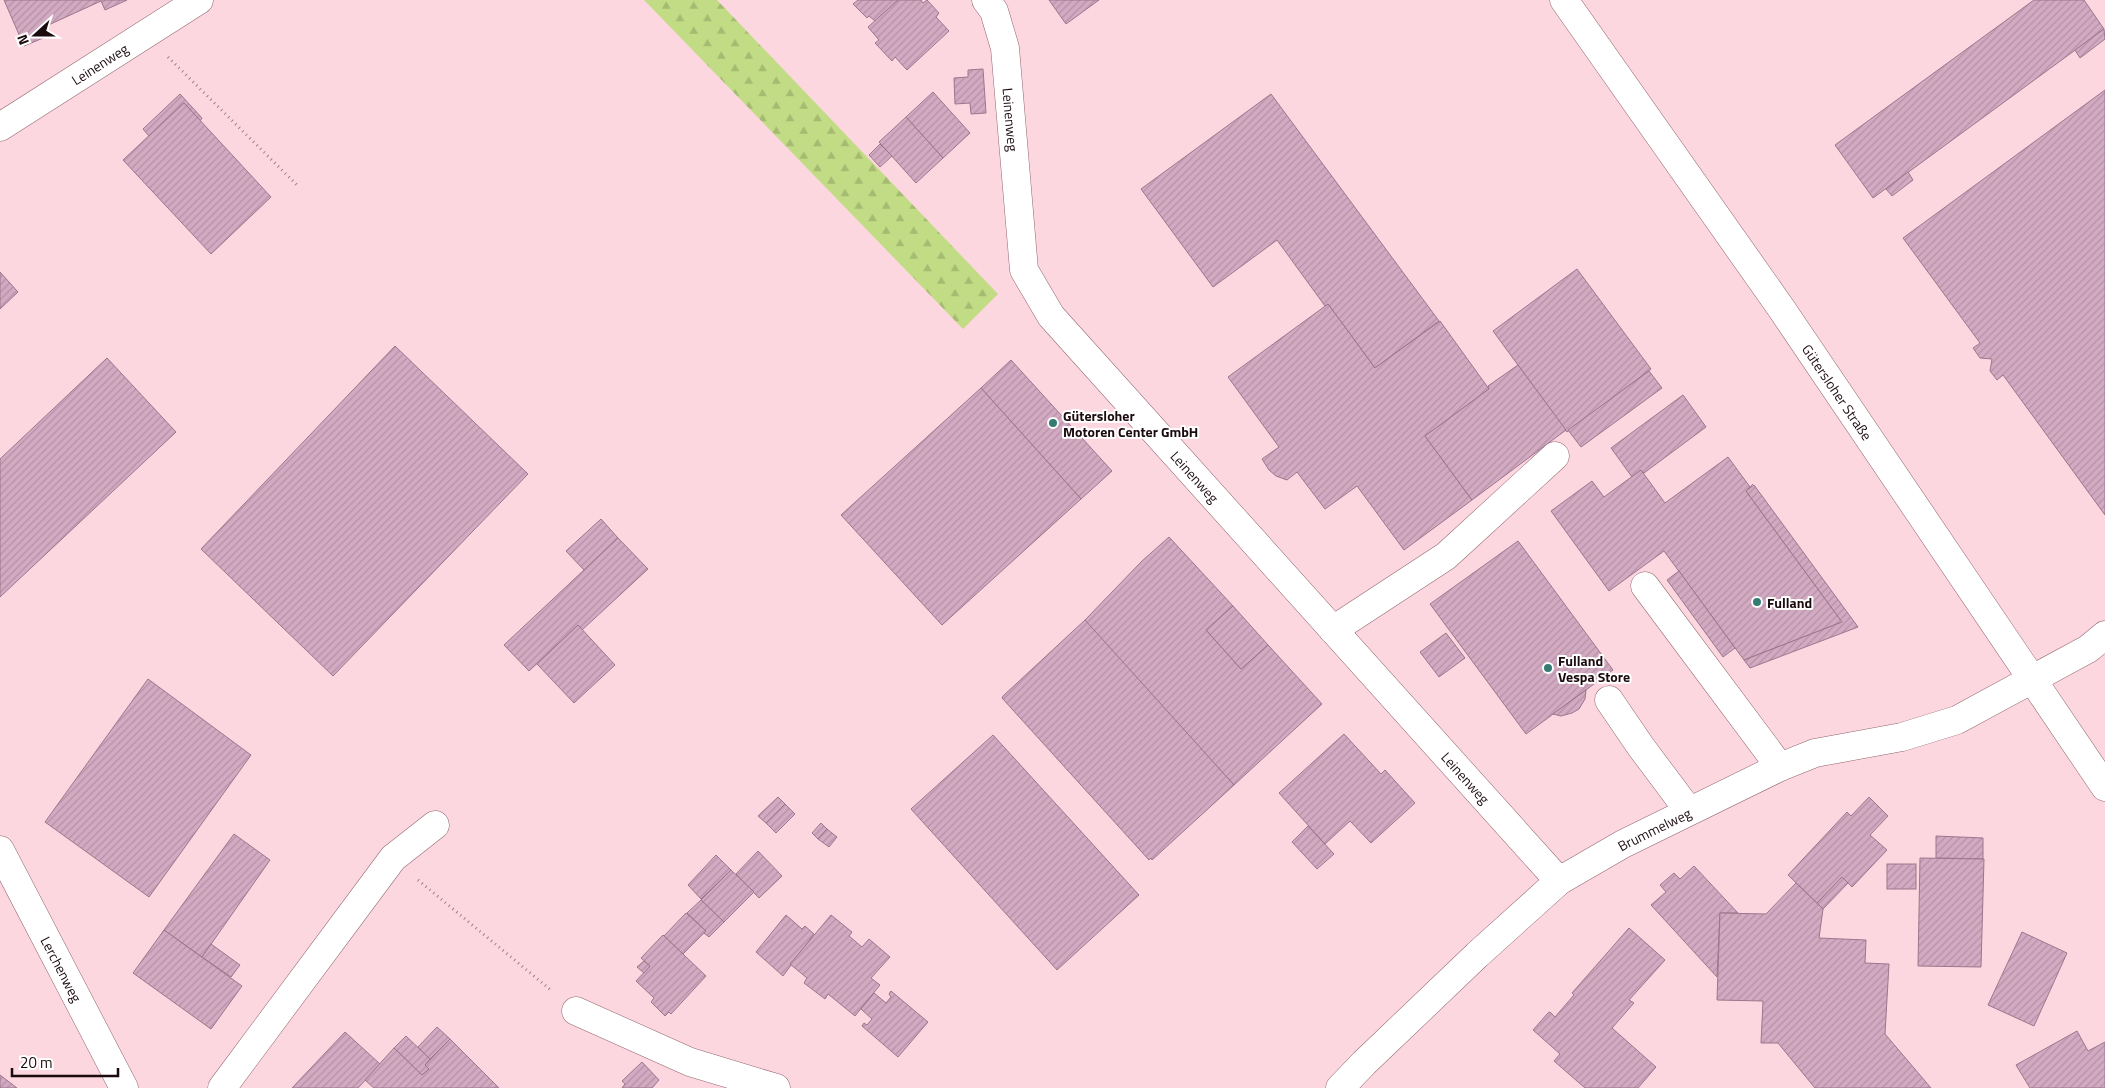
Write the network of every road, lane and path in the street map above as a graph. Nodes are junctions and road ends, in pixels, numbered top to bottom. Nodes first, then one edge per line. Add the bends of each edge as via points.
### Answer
1 (986, 0) edge
2 (1564, 0) edge
3 (194, 1) edge
4 (145, 33) junction
5 (0, 127) edge
6 (298, 186) dead end
7 (1555, 456) dead end
8 (1645, 586) dead end
9 (1333, 630) junction
10 (2105, 635) edge
11 (2033, 678) junction
12 (1609, 700) dead end
13 (1780, 767) junction
14 (2105, 787) edge
15 (1689, 811) junction
16 (435, 825) dead end
17 (0, 850) edge
18 (393, 858) junction
19 (1559, 881) junction
20 (576, 1011) joint
21 (124, 1088) edge
22 (222, 1088) edge
23 (776, 1088) edge
24 (1340, 1088) edge

1 - 9 street, Leinenweg via 994,11 1005,48 1024,270 1051,316
2 - 11 street, Gütersloher Straße via 1781,308
3 - 4 street, Leinenweg
4 - 5 street, Leinenweg
4 - 6 path
7 - 9 street via 1446,556
8 - 13 street
9 - 19 street, Leinenweg
10 - 11 street, Brummelweg via 2088,649
11 - 13 street, Brummelweg via 1957,720 1902,737 1816,753
11 - 14 street, Gütersloher Straße
12 - 15 street
13 - 15 street, Brummelweg
15 - 19 street, Brummelweg
16 - 18 street
17 - 21 street, Lerchenweg
18 - 20 path
18 - 22 street
19 - 24 street, Brummelweg via 1477,955
20 - 23 street via 690,1062

